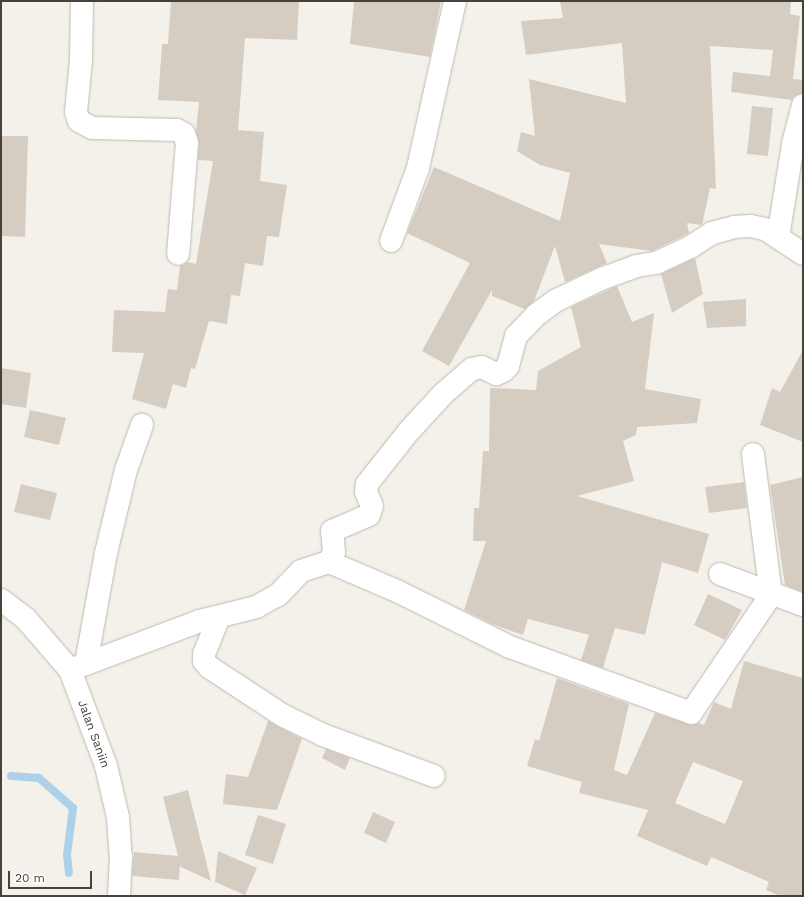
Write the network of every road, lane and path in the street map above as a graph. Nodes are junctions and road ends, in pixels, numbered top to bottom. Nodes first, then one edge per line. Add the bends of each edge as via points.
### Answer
1 (82, 1) edge
2 (455, 1) edge
3 (803, 105) edge
4 (778, 237) junction
5 (391, 241) dead end
6 (178, 254) dead end
7 (803, 254) edge
8 (142, 425) dead end
9 (754, 454) dead end
10 (330, 562) junction
11 (720, 574) dead end
12 (771, 595) junction
13 (1, 600) edge
14 (803, 605) edge
15 (219, 617) junction
16 (78, 667) junction
17 (434, 776) dead end
18 (119, 896) edge

1 - 6 street via 81,60 76,112 79,121 92,128 178,130 184,134 187,143
2 - 5 street via 418,168
3 - 4 street via 793,144
4 - 7 street
4 - 10 street via 765,229 751,226 722,229 656,263 636,266 601,279 557,300 536,315 516,336 508,366 503,371 496,374 482,367 472,369 443,394 409,431 367,484 366,492 372,506 369,515 332,531 334,552
8 - 16 street via 126,470
9 - 12 street
10 - 12 street via 399,592 510,647 691,713
10 - 15 street via 301,571 268,602
11 - 12 street
12 - 14 street
13 - 16 street, Jalan Saniin via 26,618
15 - 16 street via 168,632 120,653
15 - 17 street via 204,654 204,661 209,667 282,714 323,735
16 - 18 street, Jalan Saniin via 118,817 121,856

